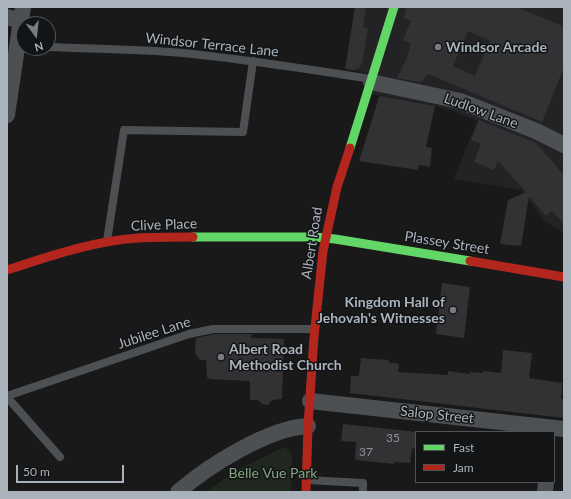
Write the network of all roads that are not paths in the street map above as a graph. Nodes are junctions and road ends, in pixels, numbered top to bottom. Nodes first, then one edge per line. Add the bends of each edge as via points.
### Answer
1 (394, 7) edge
2 (56, 48) edge
3 (19, 56) edge
4 (253, 61) junction
5 (371, 81) junction
6 (7, 115) edge
7 (564, 145) edge
8 (325, 238) junction
9 (107, 242) junction
10 (7, 270) edge
11 (564, 277) edge
12 (315, 329) junction
13 (7, 396) edge
14 (310, 401) junction
15 (308, 426) junction
16 (555, 430) edge
17 (60, 457) dead end
18 (306, 480) junction
19 (178, 492) edge
20 (306, 492) edge
21 (363, 492) edge

1 - 5 street, Albert Road
2 - 4 lane, Windsor Terrace Lane via 136,50
3 - 6 street
4 - 5 lane, Windsor Terrace Lane
4 - 9 lane via 243,132 124,130
5 - 7 street, Ludlow Lane via 460,101
5 - 8 street, Albert Road via 337,187
8 - 9 street, Clive Place via 168,237
8 - 11 street, Plassey Street
8 - 12 street, Albert Road
9 - 10 street, Clive Place
12 - 13 lane, Jubilee Lane via 212,329 189,334
12 - 14 street, Albert Road
13 - 17 lane
14 - 15 street, Albert Road
14 - 16 street, Salop Street
15 - 18 street, Albert Road
15 - 19 street via 289,428 246,447 224,459
18 - 20 street, Albert Road
18 - 21 lane via 363,483

